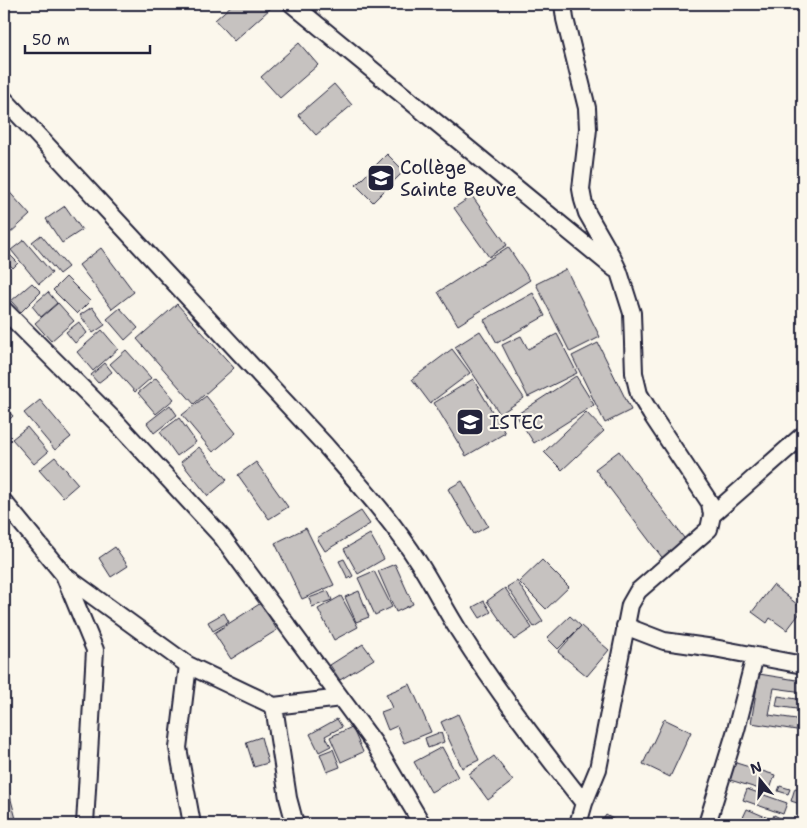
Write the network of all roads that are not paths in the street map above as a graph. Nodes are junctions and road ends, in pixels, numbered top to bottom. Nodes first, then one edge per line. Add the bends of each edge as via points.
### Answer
1 (292, 4) edge
2 (563, 4) edge
3 (4, 99) edge
4 (619, 272) junction
5 (4, 310) edge
6 (803, 435) edge
7 (4, 502) edge
8 (712, 515) junction
9 (64, 575) junction
10 (625, 626) junction
11 (755, 656) junction
12 (188, 665) junction
13 (803, 665) edge
14 (341, 698) junction
15 (274, 706) junction
16 (584, 803) junction
17 (85, 824) edge
18 (192, 824) edge
19 (295, 824) edge
20 (422, 824) edge
21 (578, 824) edge
22 (707, 824) edge

1 - 4 street
2 - 4 street via 587,108 582,200
3 - 16 street via 370,495 419,563 459,632 522,724
4 - 8 street via 632,313 634,373 639,394 710,504
5 - 14 street via 117,423 222,537
6 - 8 street
7 - 9 street
8 - 10 street via 709,529 638,591 630,605
9 - 12 street
9 - 17 street via 95,650
10 - 11 street via 664,641
10 - 16 street via 598,769
11 - 13 street
11 - 22 street
12 - 15 street
12 - 18 street via 178,748
14 - 15 street
14 - 20 street via 374,743
15 - 19 street
16 - 21 street

